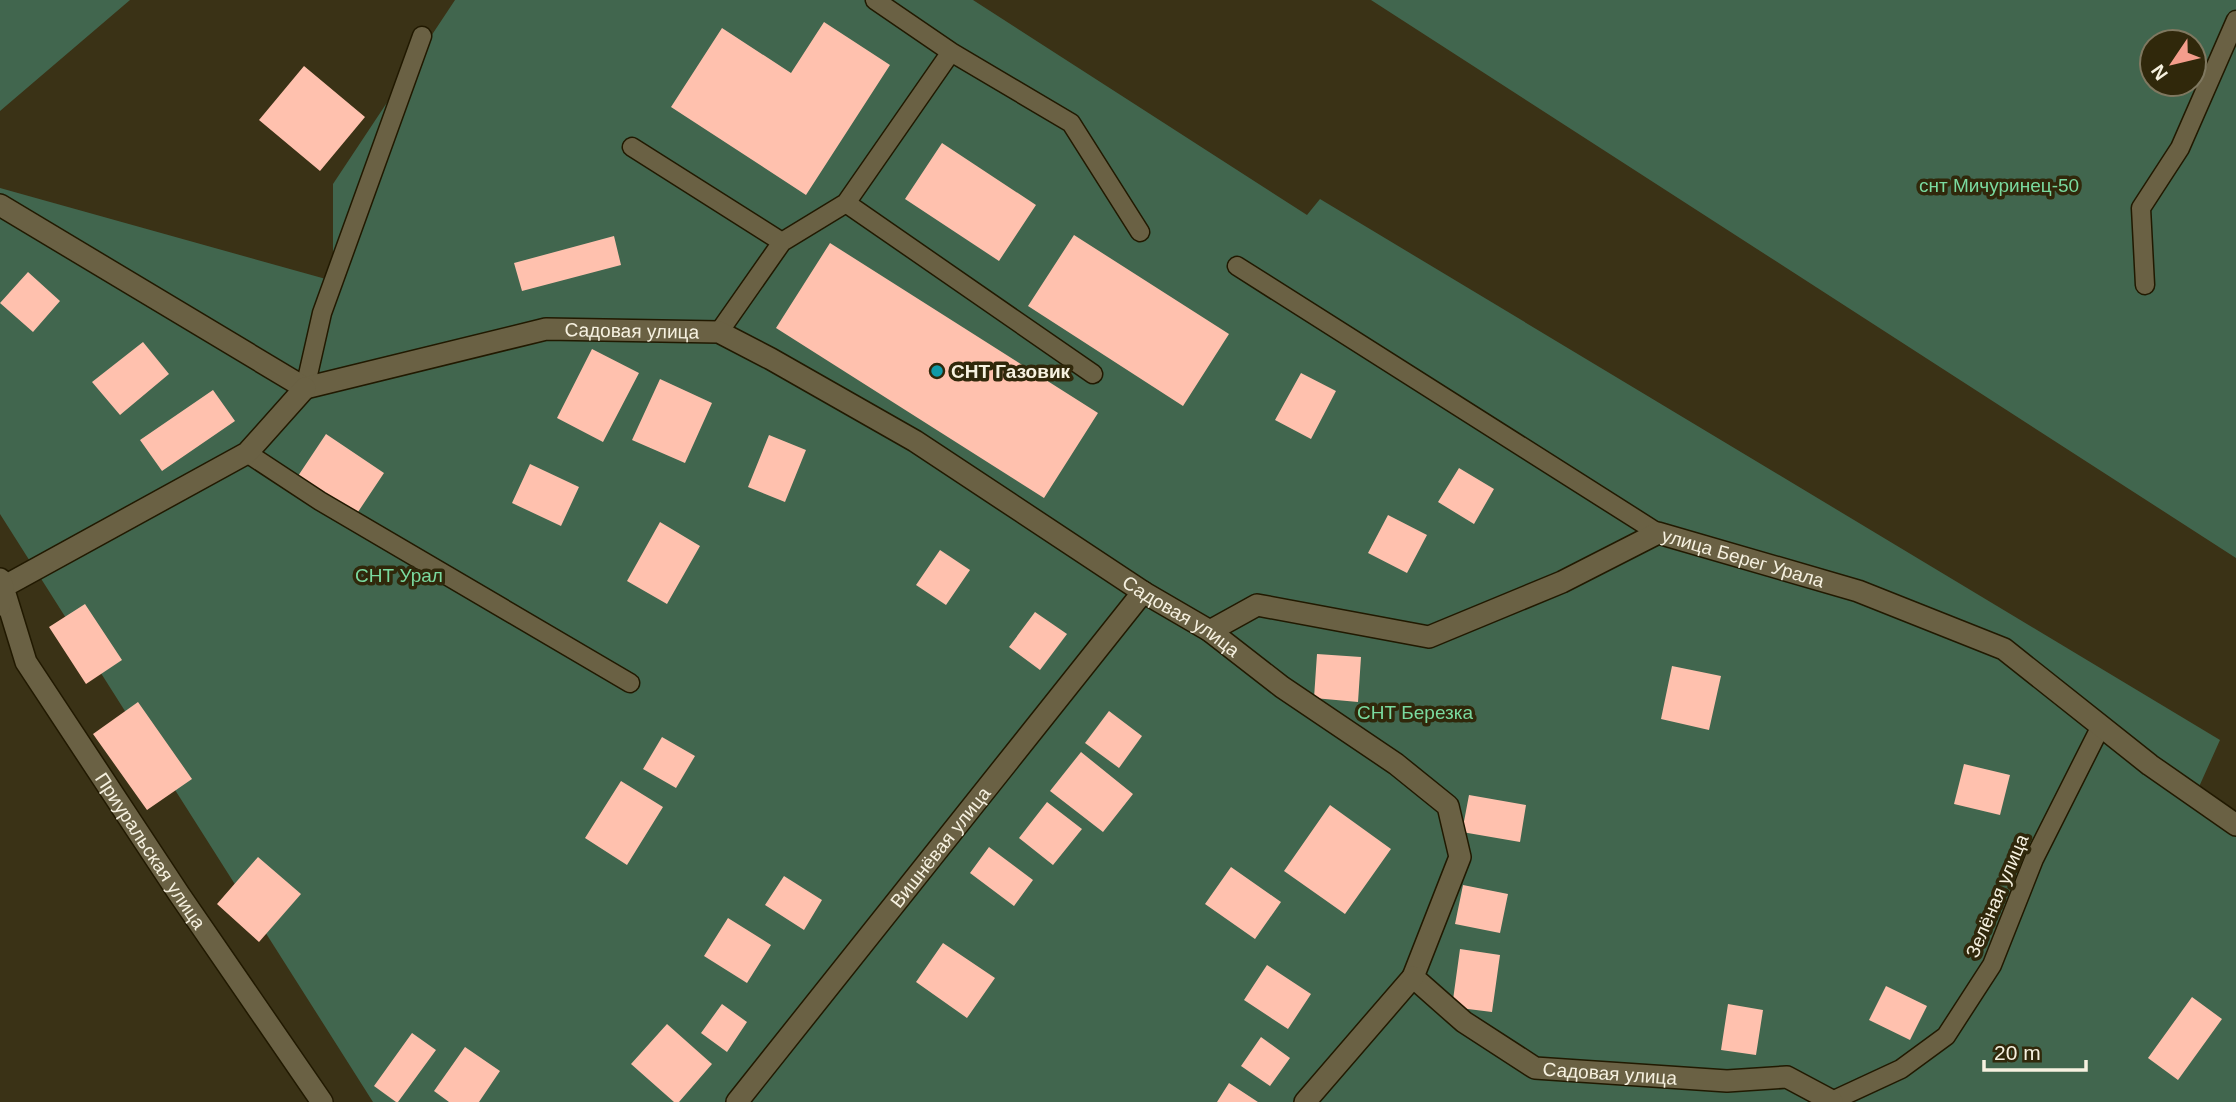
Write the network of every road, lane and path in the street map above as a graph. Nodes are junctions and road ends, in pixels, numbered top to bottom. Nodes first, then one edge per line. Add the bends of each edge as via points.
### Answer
1 (875, 0) edge
2 (2236, 20) edge
3 (422, 36) dead end
4 (951, 52) junction
5 (632, 147) dead end
6 (846, 203) junction
7 (0, 205) edge
8 (1140, 232) dead end
9 (782, 242) junction
10 (1237, 267) dead end
11 (2145, 285) dead end
12 (719, 332) junction
13 (1093, 374) dead end
14 (305, 388) junction
15 (247, 453) junction
16 (1658, 533) junction
17 (1, 590) edge
18 (1143, 592) junction
19 (1210, 631) junction
20 (630, 683) dead end
21 (2101, 726) junction
22 (2236, 825) edge
23 (1413, 977) junction
24 (1831, 1101) edge
25 (322, 1102) edge
26 (737, 1102) edge
27 (1306, 1102) edge

1 - 4 lane
2 - 11 lane via 2180,148 2141,208
3 - 14 lane via 322,313
4 - 6 lane
4 - 8 lane via 1070,123
5 - 9 lane
6 - 9 lane
6 - 13 lane
7 - 14 street
9 - 12 lane
10 - 16 lane
12 - 14 street, Садовая улица via 546,329
12 - 18 street, Садовая улица via 915,441
14 - 15 street
15 - 17 street
15 - 20 lane via 320,501
16 - 19 street, улица Берег Урала via 1562,582 1429,637 1257,606
16 - 21 street, улица Берег Урала via 1858,591 2004,649
17 - 25 street, Приуральская улица via 26,662
18 - 19 street, Садовая улица
18 - 26 street, Вишнёвая улица
19 - 23 street, Садовая улица via 1448,806 1460,857
21 - 22 street, улица Берег Урала
21 - 24 lane, Зелёная улица via 2034,859 1992,965 1946,1036 1901,1069
23 - 24 street, Садовая улица via 1464,1022 1535,1068 1727,1081 1787,1077
23 - 27 street

